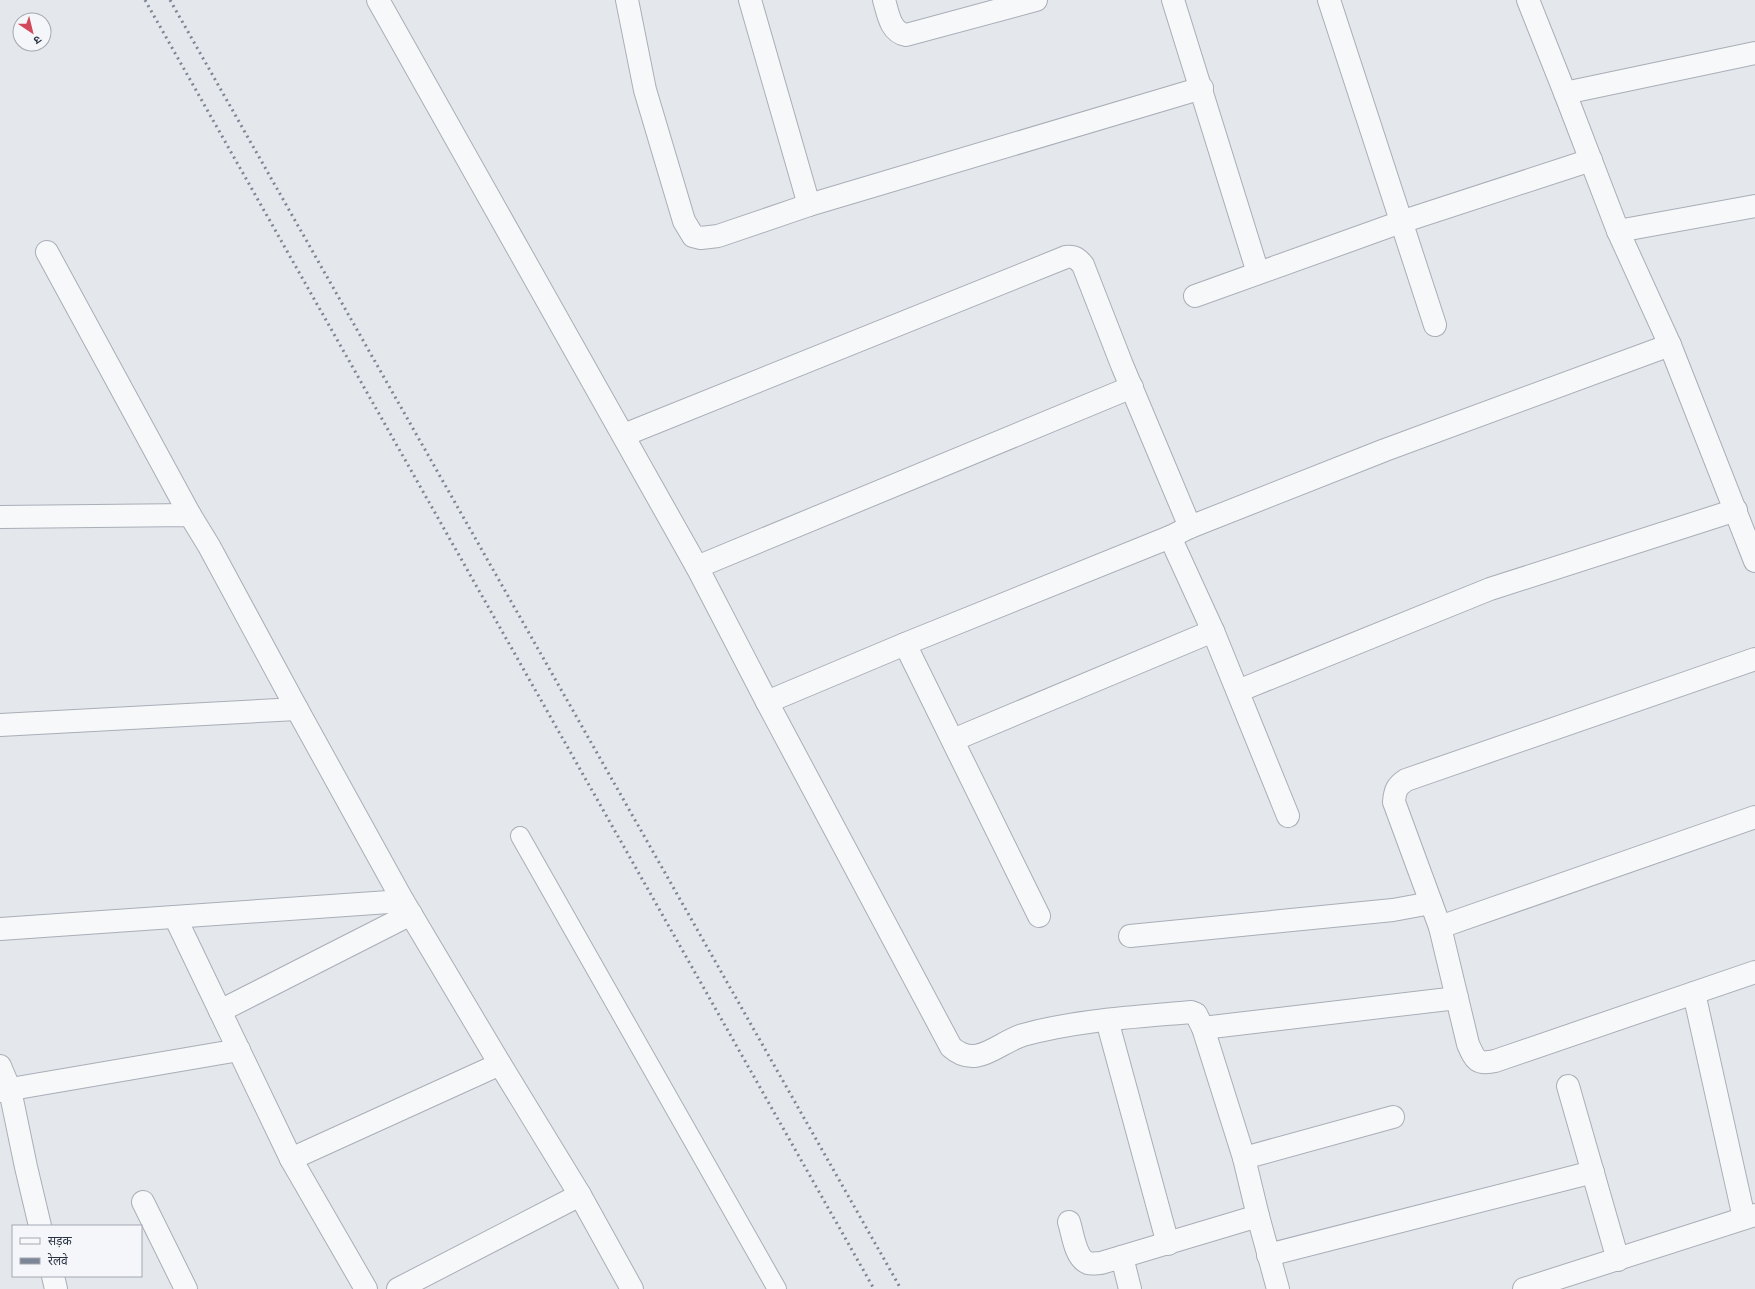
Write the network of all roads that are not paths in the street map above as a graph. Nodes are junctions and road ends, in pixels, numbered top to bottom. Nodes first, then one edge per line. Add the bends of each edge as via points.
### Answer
1 (378, 0) edge
2 (627, 0) edge
3 (750, 0) edge
4 (884, 0) edge
5 (1036, 0) edge
6 (1173, 0) edge
7 (1329, 0) edge
8 (1528, 0) edge
9 (1755, 53) edge
10 (1202, 88) junction
11 (1565, 92) junction
12 (1591, 160) junction
13 (810, 205) junction
14 (1755, 206) edge
15 (1401, 222) junction
16 (1618, 231) junction
17 (47, 252) dead end
18 (1258, 273) junction
19 (1195, 296) dead end
20 (1435, 325) dead end
21 (1670, 345) junction
22 (1132, 388) junction
23 (624, 435) junction
24 (1736, 510) junction
25 (190, 515) junction
26 (0, 517) edge
27 (1190, 527) junction
28 (1170, 537) junction
29 (1754, 551) edge
30 (697, 567) junction
31 (1213, 632) junction
32 (905, 644) junction
33 (1755, 659) edge
34 (1238, 691) junction
35 (767, 702) junction
36 (297, 709) junction
37 (0, 725) edge
38 (953, 740) junction
39 (1288, 816) dead end
40 (1755, 817) edge
41 (520, 836) dead end
42 (1430, 903) junction
43 (407, 908) junction
44 (1039, 916) dead end
45 (175, 917) junction
46 (1440, 927) junction
47 (0, 929) edge
48 (1130, 936) dead end
49 (1755, 972) edge
50 (1694, 992) junction
51 (1457, 998) junction
52 (220, 1011) junction
53 (1107, 1020) junction
54 (1203, 1028) junction
55 (239, 1050) junction
56 (500, 1064) junction
57 (0, 1066) edge
58 (1568, 1086) dead end
59 (5, 1091) edge
60 (1393, 1117) dead end
61 (1244, 1158) junction
62 (291, 1159) junction
63 (1593, 1172) junction
64 (580, 1195) junction
65 (143, 1202) dead end
66 (1258, 1216) junction
67 (1749, 1217) edge
68 (1070, 1222) dead end
69 (40, 1225) edge
70 (1168, 1244) junction
71 (1268, 1255) junction
72 (1122, 1257) junction
73 (1618, 1260) junction
74 (53, 1277) edge
75 (56, 1289) edge
76 (186, 1289) edge
77 (366, 1289) edge
78 (398, 1289) edge
79 (632, 1289) edge
80 (777, 1289) edge
81 (1130, 1289) edge
82 (1278, 1289) edge
83 (1524, 1289) edge

1 - 23 street
2 - 13 street via 645,90 684,221 693,236 718,236
3 - 13 street
4 - 5 street via 892,26 900,34 906,35
6 - 10 street
7 - 15 street
8 - 11 street
9 - 11 street
10 - 13 street
10 - 18 street
11 - 12 street
12 - 15 street
12 - 16 street
14 - 16 street
15 - 18 street
15 - 20 street
16 - 21 street
17 - 25 street
18 - 19 street
21 - 24 street
21 - 27 street via 1385,450
22 - 23 street via 1083,266 1077,258 1066,257
22 - 27 street
22 - 30 street
23 - 30 street
24 - 29 street
24 - 34 street via 1490,589
25 - 26 street
25 - 36 street
27 - 28 street
28 - 31 street
28 - 32 street
30 - 35 street
31 - 34 street
31 - 38 street
32 - 35 street
32 - 38 street
33 - 42 street via 1406,780 1398,786 1394,791 1394,802
34 - 39 street
35 - 53 street via 951,1047 963,1055 981,1055 1018,1037 1041,1030
36 - 37 street
36 - 43 street
38 - 44 street
40 - 46 street
41 - 80 lane
42 - 46 street
42 - 48 street via 1393,910
43 - 45 street
43 - 52 street
43 - 56 street
45 - 47 street
45 - 52 street
46 - 51 street
49 - 50 street
50 - 51 street via 1488,1063 1476,1060 1468,1044
50 - 67 street
51 - 54 street
52 - 55 street
53 - 54 street via 1191,1012 1198,1017
53 - 70 street
54 - 61 street
55 - 59 street
55 - 62 street
56 - 62 street
56 - 64 street
57 - 59 street
58 - 63 street
59 - 69 street
60 - 61 street
61 - 66 street
62 - 77 street
63 - 71 street
63 - 73 street
64 - 78 street
64 - 79 street
65 - 76 street
66 - 70 street
66 - 71 street
67 - 73 street
68 - 72 street via 1078,1250 1087,1263 1101,1263
70 - 72 street
71 - 82 street
72 - 81 street
73 - 83 street
74 - 75 street

